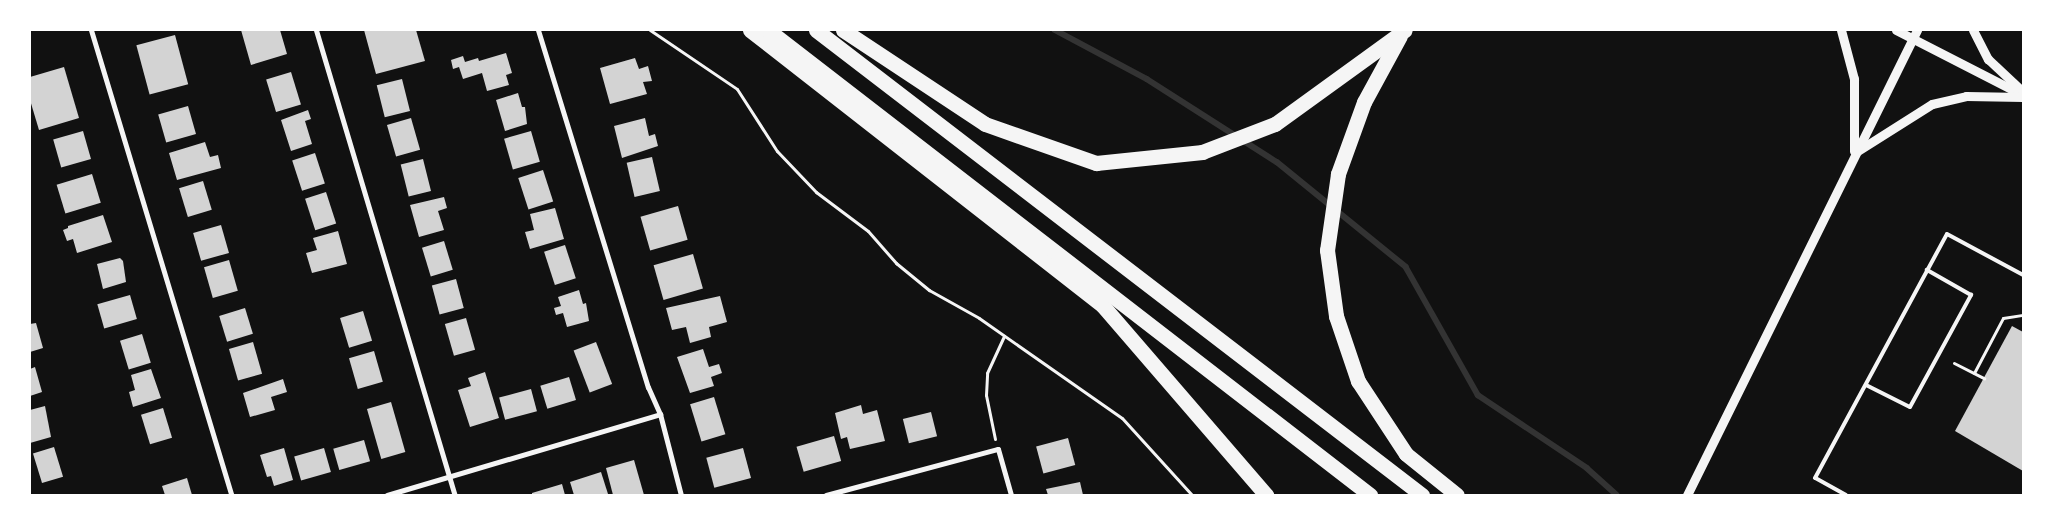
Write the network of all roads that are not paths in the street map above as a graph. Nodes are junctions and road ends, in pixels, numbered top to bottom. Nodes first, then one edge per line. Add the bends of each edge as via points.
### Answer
1 (91, 30) edge
2 (316, 30) edge
3 (538, 30) edge
4 (750, 30) edge
5 (768, 30) edge
6 (816, 30) edge
7 (843, 30) edge
8 (1841, 30) edge
9 (1896, 30) edge
10 (1917, 30) edge
11 (1973, 30) edge
12 (1403, 31) edge
13 (1913, 39) junction
14 (2023, 95) edge
15 (1854, 153) junction
16 (1928, 270) junction
17 (2023, 276) edge
18 (1866, 384) junction
19 (660, 414) junction
20 (450, 476) junction
21 (231, 495) edge
22 (387, 495) edge
23 (455, 495) edge
24 (681, 495) edge
25 (826, 495) edge
26 (1012, 495) edge
27 (1266, 495) edge
28 (1370, 495) edge
29 (1422, 495) edge
30 (1457, 495) edge
31 (1687, 495) edge
32 (1846, 495) edge

1 - 21 street
2 - 20 street
3 - 19 street via 648,387
4 - 27 highway via 1103,306
5 - 28 highway
6 - 29 highway
7 - 12 highway via 985,124 1096,163 1202,152 1276,124
8 - 15 street via 1850,52 1854,79
9 - 13 street
10 - 13 street
11 - 14 street via 1988,59
12 - 30 highway via 1364,102 1338,174 1327,250 1336,316 1358,382 1406,454
13 - 14 street
13 - 15 street
14 - 15 street via 1966,96 1932,104
15 - 31 street
16 - 17 lane via 1947,234
16 - 18 lane
16 - 18 lane via 1971,296 1910,408
18 - 32 lane via 1815,478
19 - 20 street
19 - 24 street
20 - 22 street
20 - 23 street
25 - 26 street via 998,449

